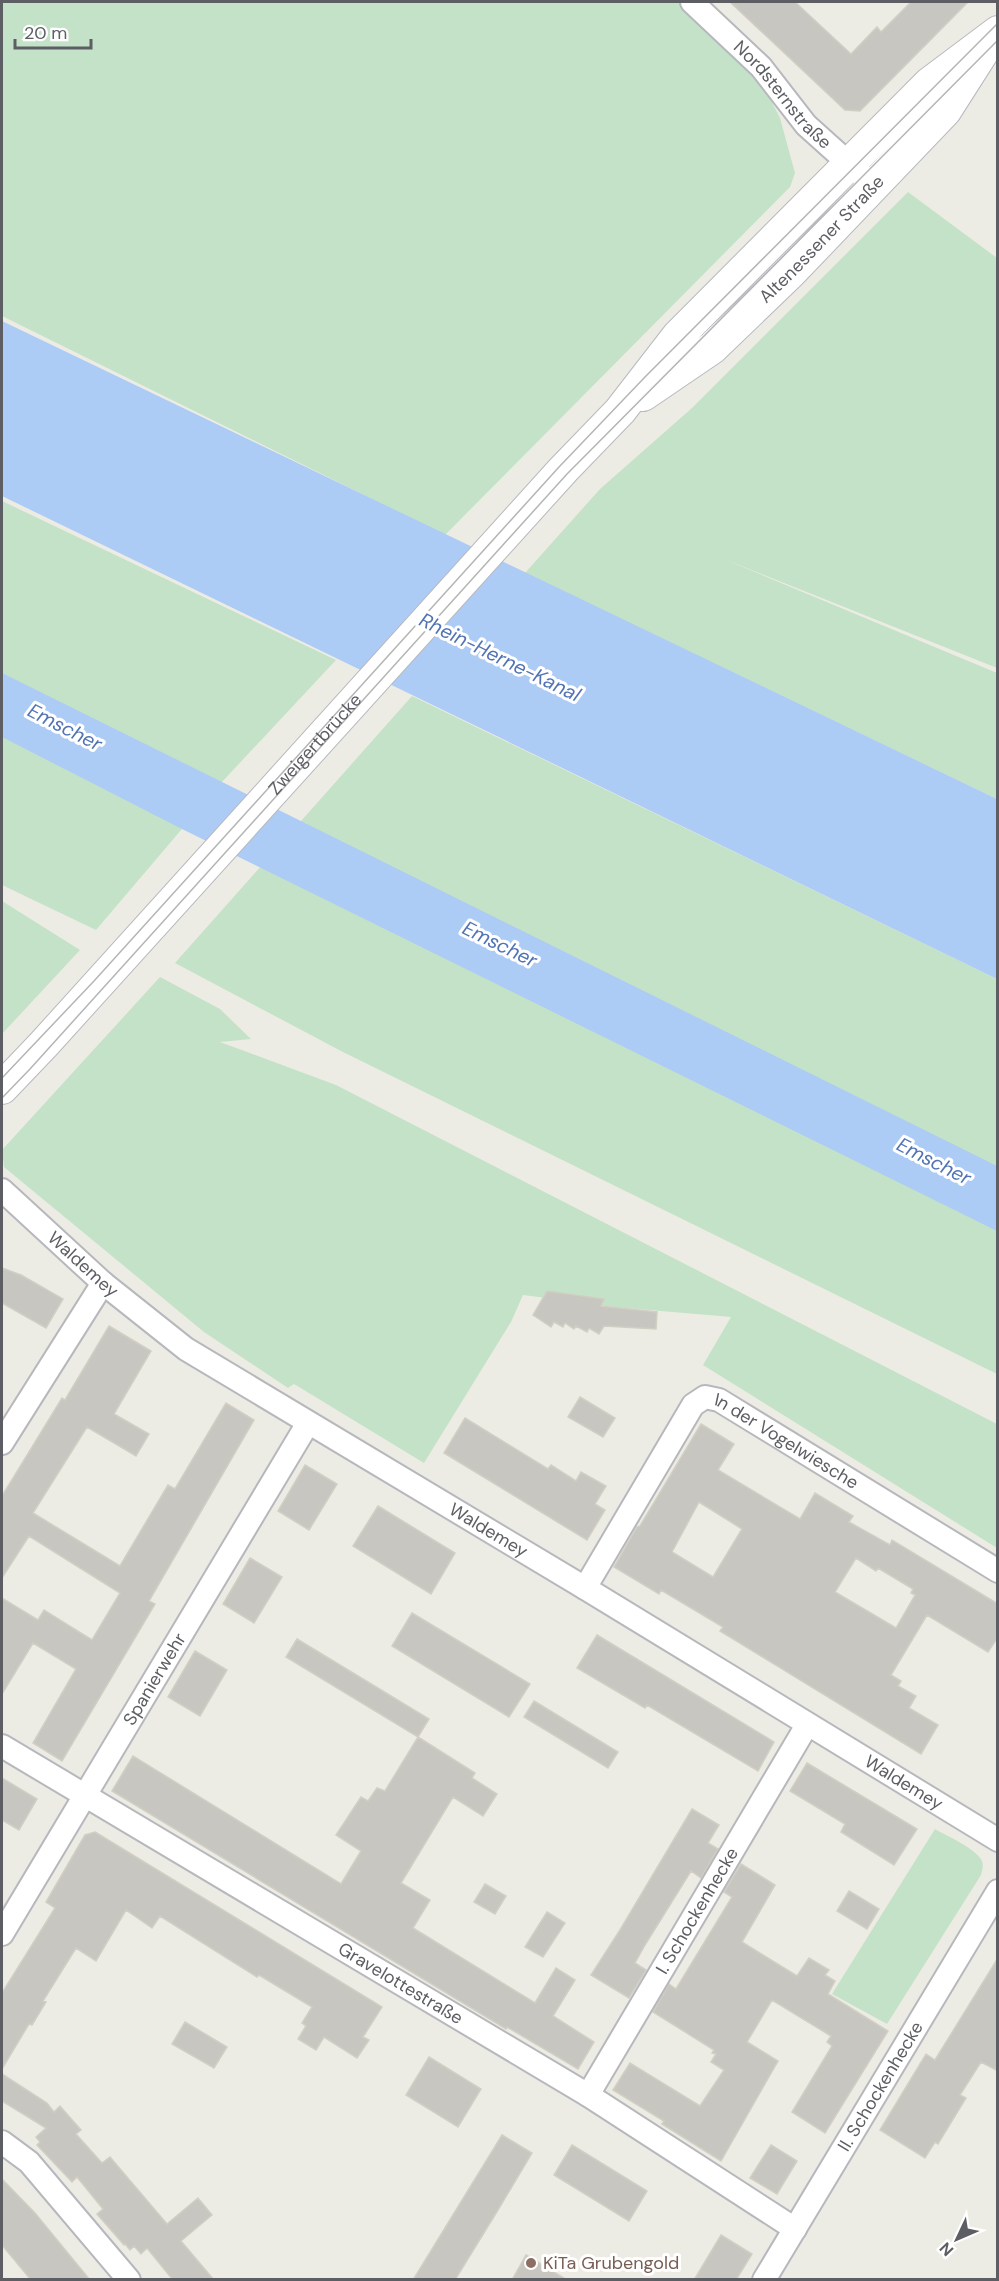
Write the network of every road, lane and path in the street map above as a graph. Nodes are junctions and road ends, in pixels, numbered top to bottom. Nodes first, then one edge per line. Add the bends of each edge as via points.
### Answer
1 (692, 2) edge
2 (995, 34) edge
3 (849, 163) junction
4 (875, 187) junction
5 (620, 411) junction
6 (532, 504) joint
7 (2, 1088) edge
8 (2, 1190) edge
9 (103, 1283) junction
10 (308, 1423) junction
11 (2, 1443) edge
12 (998, 1571) edge
13 (585, 1588) junction
14 (807, 1725) junction
15 (2, 1746) edge
16 (84, 1796) junction
17 (998, 1840) edge
18 (998, 1891) edge
19 (2, 1934) edge
20 (588, 2095) junction
21 (2, 2142) edge
22 (795, 2229) junction
23 (129, 2280) edge
24 (764, 2280) edge

1 - 3 street, Nordsternstraße via 761,67 806,125
2 - 3 main road, Altenessener Straße via 930,83
2 - 4 main road, Altenessener Straße via 945,111
3 - 4 street, Nordsternstraße
3 - 5 main road, Altenessener Straße via 678,336
4 - 5 main road, Altenessener Straße via 712,348
5 - 6 main road, Altenessener Straße
6 - 7 main road, Zweigertbrücke
8 - 9 street, Waldemey
9 - 10 street, Waldemey via 186,1349
9 - 11 street
10 - 13 street, Waldemey
10 - 16 street, Spanierwehr
12 - 13 street, In der Vogelwiesche via 719,1400 705,1397 693,1406
13 - 14 street, Waldemey
14 - 17 street, Waldemey
14 - 20 street, I. Schockenhecke
15 - 16 street, Gravelottestraße
16 - 19 street, Spanierwehr
16 - 20 street, Gravelottestraße
18 - 22 street, II. Schockenhecke
20 - 22 street, Gravelottestraße
21 - 23 street via 28,2162
22 - 24 street, II. Schockenhecke

